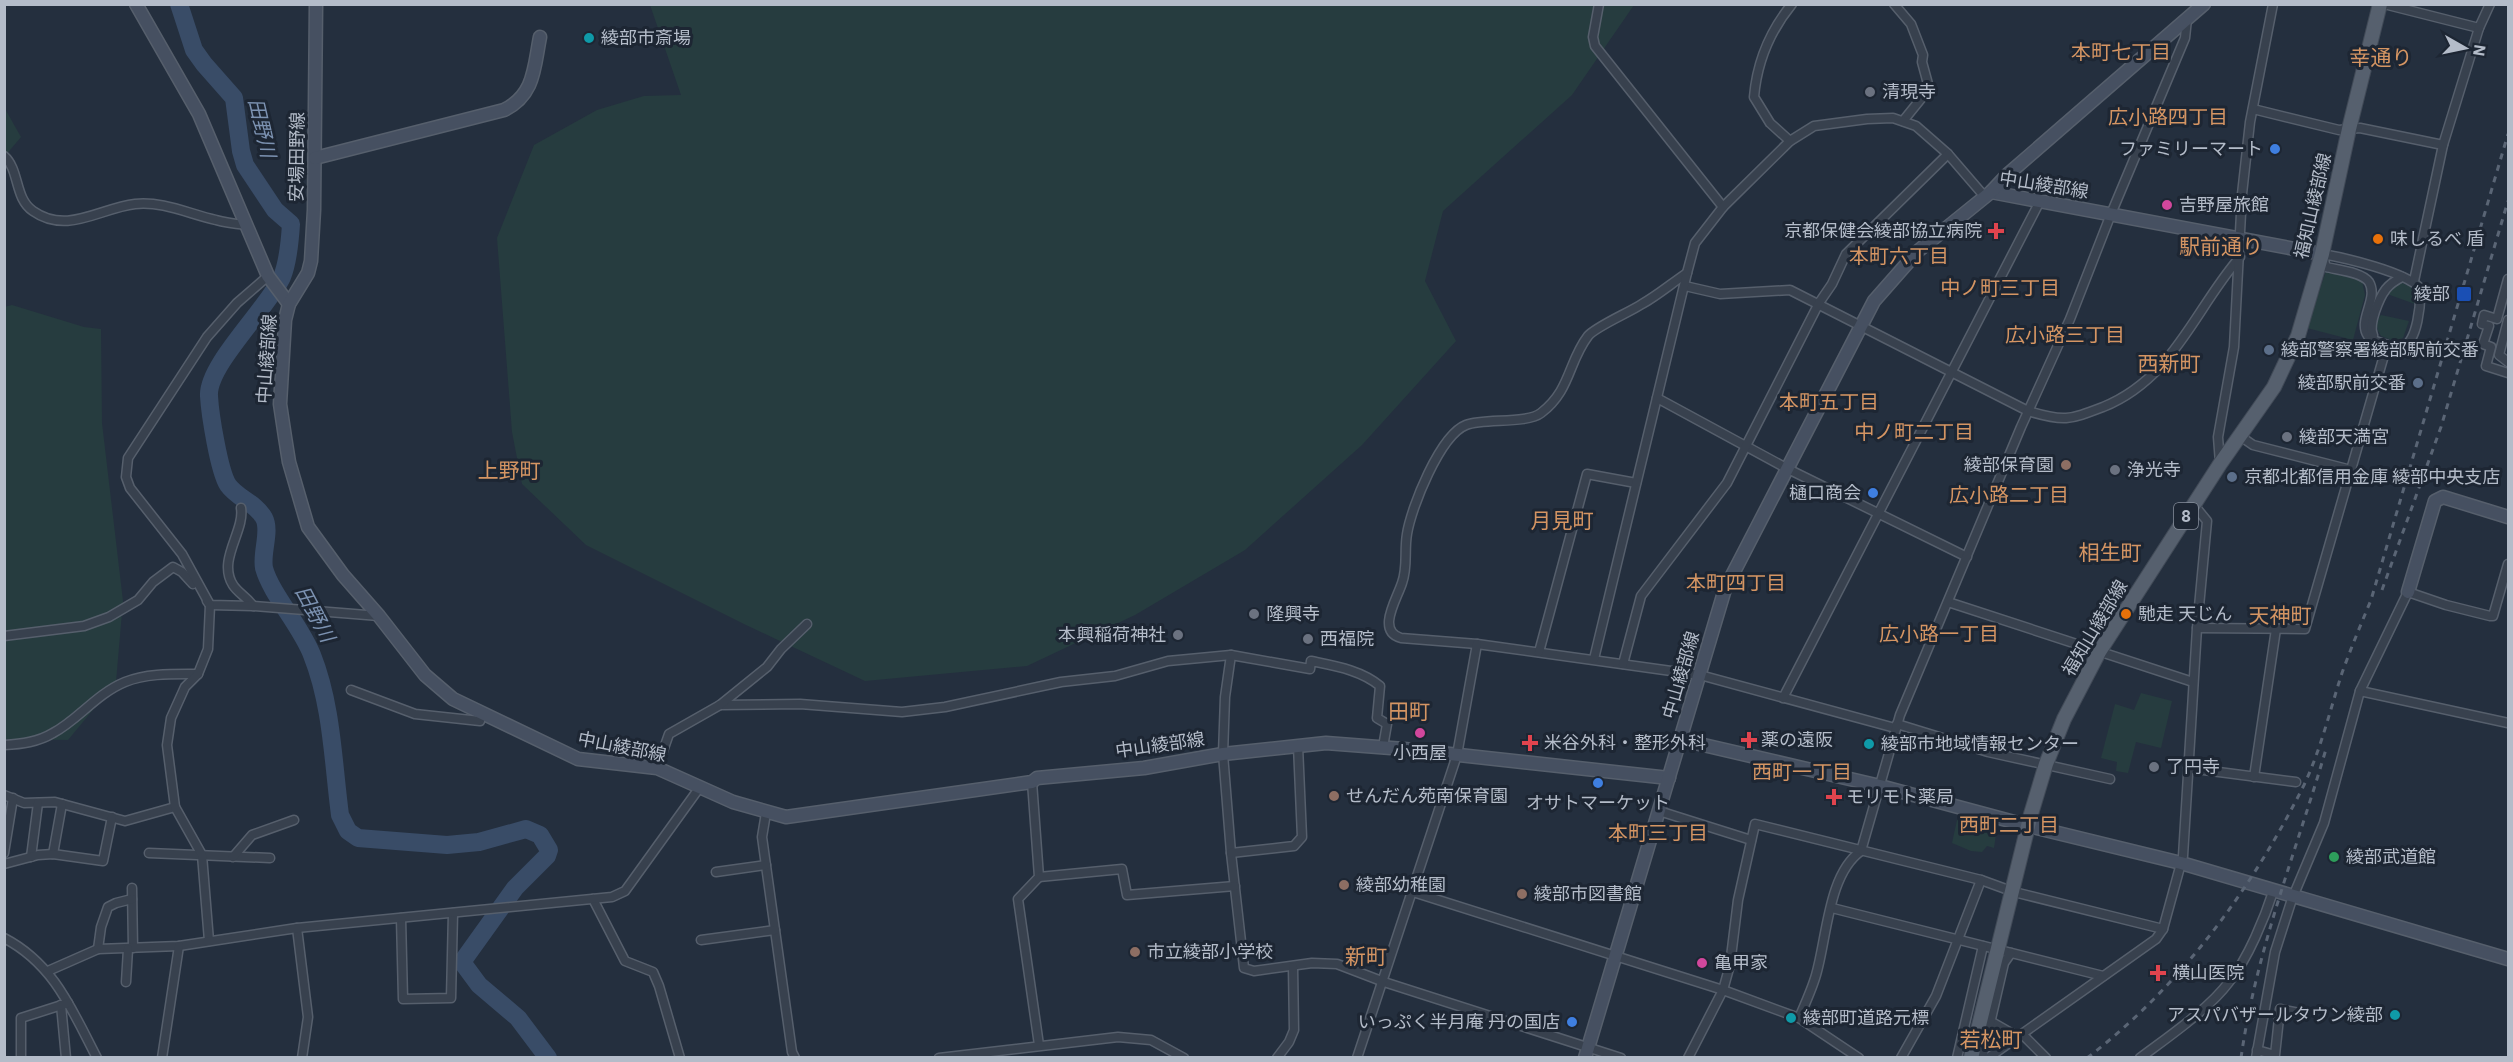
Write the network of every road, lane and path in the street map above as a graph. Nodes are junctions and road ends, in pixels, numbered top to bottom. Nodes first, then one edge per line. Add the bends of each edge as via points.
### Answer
1 (135, 4) edge
2 (316, 4) edge
3 (1599, 4) edge
4 (1792, 4) edge
5 (1894, 4) edge
6 (2204, 4) edge
7 (2273, 4) edge
8 (2382, 4) edge
9 (2490, 4) edge
10 (2187, 19) junction
11 (2479, 28) junction
12 (540, 37) dead end
13 (2253, 109) junction
14 (1903, 121) junction
15 (2349, 129) junction
16 (1790, 141) junction
17 (2443, 145) junction
18 (1948, 154) junction
19 (4, 156) edge
20 (315, 158) junction
21 (1988, 194) junction
22 (2040, 201) junction
23 (1723, 207) junction
24 (2111, 214) junction
25 (247, 225) junction
26 (2242, 238) junction
27 (2322, 254) junction
28 (2240, 257) junction
29 (1687, 273) junction
30 (2402, 277) junction
31 (2508, 279) edge
32 (2414, 281) junction
33 (273, 284) junction
34 (1685, 286) junction
35 (1819, 303) junction
36 (289, 304) junction
37 (2508, 320) edge
38 (1860, 326) junction
39 (2385, 344) junction
40 (2508, 362) edge
41 (1951, 372) junction
42 (2508, 373) edge
43 (1657, 398) junction
44 (2028, 411) junction
45 (2240, 436) junction
46 (1745, 445) junction
47 (2220, 464) junction
48 (1788, 469) junction
49 (2351, 470) junction
50 (1636, 483) junction
51 (2194, 505) junction
52 (241, 508) dead end
53 (1878, 513) junction
54 (2508, 517) edge
55 (1967, 557) junction
56 (2508, 564) edge
57 (2505, 587) edge
58 (2408, 591) junction
59 (1948, 602) junction
60 (210, 605) junction
61 (253, 606) junction
62 (379, 616) junction
63 (807, 624) dead end
64 (2197, 628) junction
65 (2277, 629) junction
66 (4, 636) edge
67 (1477, 644) junction
68 (1539, 652) junction
69 (2099, 652) junction
70 (1231, 655) junction
71 (1594, 659) junction
72 (1623, 664) junction
73 (198, 674) junction
74 (1700, 675) junction
75 (2193, 682) junction
76 (351, 690) dead end
77 (2360, 691) junction
78 (1783, 698) junction
79 (720, 705) junction
80 (482, 714) junction
81 (2508, 723) edge
82 (1896, 726) junction
83 (1682, 740) junction
84 (4, 745) edge
85 (1298, 746) junction
86 (1383, 747) junction
87 (1223, 754) junction
88 (1457, 755) junction
89 (2046, 764) junction
90 (657, 768) junction
91 (2188, 768) junction
92 (2254, 777) junction
93 (1669, 778) junction
94 (2110, 779) dead end
95 (1032, 782) junction
96 (2296, 782) dead end
97 (1880, 786) junction
98 (700, 787) junction
99 (9, 796) edge
100 (38, 803) junction
101 (62, 804) junction
102 (175, 807) junction
103 (1659, 811) junction
104 (766, 813) junction
105 (112, 817) junction
106 (294, 820) dead end
107 (2029, 826) junction
108 (1751, 840) junction
109 (1861, 850) junction
110 (4, 853) edge
111 (149, 853) dead end
112 (1231, 853) junction
113 (53, 854) junction
114 (202, 855) junction
115 (30, 857) junction
116 (233, 857) junction
117 (270, 858) dead end
118 (2181, 863) junction
119 (4, 864) edge
120 (765, 865) junction
121 (716, 872) dead end
122 (1039, 877) junction
123 (1981, 880) junction
124 (1235, 886) junction
125 (132, 888) dead end
126 (2274, 889) junction
127 (1413, 892) junction
128 (2013, 892) junction
129 (2294, 895) junction
130 (132, 899) junction
131 (593, 899) junction
132 (1832, 908) junction
133 (453, 913) junction
134 (402, 918) junction
135 (297, 928) junction
136 (2163, 929) junction
137 (775, 930) junction
138 (4, 938) edge
139 (1957, 939) junction
140 (701, 940) dead end
141 (209, 941) junction
142 (179, 946) junction
143 (1983, 946) junction
144 (98, 949) junction
145 (131, 949) junction
146 (2005, 951) junction
147 (1616, 956) junction
148 (2508, 959) edge
149 (1293, 967) junction
150 (48, 970) junction
151 (2103, 976) junction
152 (126, 982) dead end
153 (1383, 982) junction
154 (1723, 990) junction
155 (65, 1004) junction
156 (2299, 1013) dead end
157 (1799, 1018) junction
158 (1985, 1022) junction
159 (2020, 1036) junction
160 (1039, 1045) junction
161 (1586, 1052) edge
162 (2256, 1054) edge
163 (2279, 1056) edge
164 (21, 1058) edge
165 (66, 1058) edge
166 (96, 1058) edge
167 (162, 1058) edge
168 (302, 1058) edge
169 (680, 1058) edge
170 (795, 1058) edge
171 (939, 1058) edge
172 (1184, 1058) edge
173 (1277, 1058) edge
174 (1358, 1058) edge
175 (1621, 1058) edge
176 (1688, 1058) edge
177 (1859, 1058) edge
178 (1901, 1058) edge
179 (1957, 1058) edge
180 (1971, 1058) edge
181 (1982, 1058) edge
182 (1988, 1058) edge
183 (2046, 1058) edge
184 (2140, 1058) edge

1 - 25 main road, 中山綾部線 via 199,114
2 - 20 main road, 安場田野線
3 - 23 street via 1595,46
4 - 16 street via 1762,56 1754,97 1770,123
5 - 14 street via 1911,24 1923,55 1928,84
6 - 10 main road
7 - 13 street
8 - 11 street
8 - 15 main road, 福知山綾部線 / 8
9 - 11 street
10 - 21 main road
10 - 24 street via 2185,38
11 - 17 street
12 - 20 main road via 526,92 504,110
13 - 15 street via 2339,130
13 - 26 street via 2242,195
14 - 16 street via 1868,119 1814,126
14 - 18 street via 1916,126
15 - 17 street
15 - 27 main road, 福知山綾部線 / 8
16 - 23 street
17 - 32 street
18 - 21 street
18 - 35 street via 1846,254
19 - 25 street via 11,163 26,205 43,217 81,220 135,204 182,209
20 - 36 main road, 安場田野線 via 311,261
21 - 22 main road, 中山綾部線
21 - 38 main road, 中山綾部線 via 1918,251 1874,301
22 - 24 main road, 中山綾部線
22 - 41 street
23 - 29 street via 1695,243
24 - 26 main road, 中山綾部線
24 - 44 street
25 - 33 main road, 中山綾部線
26 - 27 main road, 中山綾部線
26 - 28 street
27 - 30 street
27 - 39 street via 2326,267 2364,277 2370,284 2364,324 2371,339
27 - 45 main road, 福知山綾部線 / 8 via 2298,336 2274,387
28 - 44 street via 2179,346 2123,399 2073,419 2055,420
28 - 47 street via 2234,347 2218,437
29 - 34 street
29 - 67 street via 1642,305 1588,334 1561,394 1539,415 1468,424 1455,430 1423,483 1411,512 1407,561 1389,619 1390,631 1401,638
30 - 32 street
30 - 39 street via 2381,296 2371,328 2371,333
31 - 42 street via 2497,319 2484,315 2482,324 2489,326 2483,344 2491,347 2487,366
32 - 39 street via 2420,288 2421,302 2411,340 2399,348
33 - 36 main road, 中山綾部線
33 - 60 street via 237,303 207,337 128,458 129,488 182,554
34 - 35 street via 1720,294 1790,290
34 - 43 street
35 - 38 street
35 - 46 street
36 - 62 main road, 中山綾部線 via 280,404 290,462 308,527
37 - 40 street via 2499,355
38 - 41 street
38 - 48 main road, 中山綾部線
39 - 49 street
41 - 44 street
41 - 53 street
43 - 46 street
43 - 50 street
44 - 55 street
45 - 47 main road, 福知山綾部線 / 8
45 - 49 street via 2253,445
46 - 48 street
46 - 72 street via 1727,483 1641,596
47 - 51 main road, 福知山綾部線 / 8
48 - 53 street
48 - 74 main road, 中山綾部線 via 1725,589
49 - 65 street via 2305,629
50 - 68 street via 1587,474
50 - 71 street
51 - 64 street via 2207,521
51 - 69 main road, 福知山綾部線 / 8
52 - 61 street via 243,515 232,543 229,569 233,585
53 - 55 street
53 - 78 street
54 - 58 main road via 2443,497 2435,501
55 - 59 street
56 - 57 street
57 - 58 street via 2493,616
58 - 77 street
59 - 69 street
59 - 82 street
60 - 61 street
60 - 66 street via 173,567 138,600 109,617 84,626
60 - 73 street via 208,649
61 - 62 street
62 - 80 main road, 中山綾部線 via 424,675 453,699
63 - 79 street via 767,667
64 - 65 street
64 - 75 street
65 - 92 street
67 - 68 street
67 - 88 street
68 - 71 street
69 - 75 street
69 - 89 main road, 福知山綾部線 / 8
70 - 79 street via 1168,661 1115,676 1061,682 945,707 902,712 800,704
70 - 86 street via 1310,669 1311,661 1339,666 1369,678 1380,686 1377,718 1387,724
70 - 87 street
71 - 72 street
72 - 74 street
73 - 84 street via 152,675 125,682 93,701 55,733 28,743
73 - 102 street via 185,687 171,718 167,746
74 - 78 street
74 - 83 main road, 中山綾部線
75 - 91 street
76 - 80 street via 415,714 480,721
77 - 81 street
77 - 129 street via 2324,823
78 - 82 street
79 - 90 street via 669,734
80 - 90 main road, 中山綾部線 via 578,759
82 - 89 street
82 - 97 street
83 - 93 main road, 中山綾部線
83 - 97 main road
85 - 86 main road, 中山綾部線 via 1326,742
85 - 87 main road, 中山綾部線
85 - 112 street via 1302,837 1294,846
86 - 88 main road, 中山綾部線
87 - 95 main road, 中山綾部線 via 1144,768 1037,778
87 - 112 street
88 - 93 main road, 中山綾部線
88 - 127 street
89 - 94 street
89 - 107 main road, 福知山綾部線 / 8
90 - 98 main road, 中山綾部線
91 - 92 street
91 - 118 street
92 - 96 street
93 - 103 main road
95 - 104 main road, 中山綾部線 via 816,814 786,817
95 - 122 street
97 - 107 main road
97 - 109 street
98 - 104 main road, 中山綾部線
98 - 131 street via 625,891
99 - 100 street via 24,803
99 - 110 street
100 - 101 street
100 - 115 street
101 - 105 street
101 - 113 street
102 - 105 street via 125,820
102 - 114 street
103 - 108 street
103 - 147 main road
104 - 120 street via 762,837
105 - 113 street via 103,861
106 - 116 street via 252,835
107 - 118 main road
107 - 128 main road, 福知山綾部線 / 8
108 - 109 street via 1755,824
108 - 154 street
109 - 123 street
109 - 132 street via 1852,857 1837,883
111 - 114 street
112 - 124 street
113 - 115 street
114 - 116 street
114 - 141 street
115 - 119 street
116 - 117 street
118 - 126 main road
118 - 136 street
120 - 121 street
120 - 137 street
122 - 124 street via 1122,869 1127,895
122 - 160 street via 1018,899
123 - 128 street
123 - 139 street
124 - 149 street via 1245,968 1254,971
125 - 130 street
126 - 129 main road
126 - 184 street via 2229,982 2187,1022
127 - 147 street
127 - 153 street
128 - 136 street
128 - 146 main road, 福知山綾部線 / 8
129 - 148 main road
129 - 162 street via 2275,952
130 - 144 street via 108,907
130 - 145 street
131 - 133 street
131 - 169 street via 626,961 653,972
132 - 139 street
132 - 157 street via 1816,976
133 - 134 street
133 - 134 street via 451,998 403,999
134 - 135 street
135 - 141 street
135 - 168 street via 308,1017
136 - 151 street via 2156,939
137 - 140 street
137 - 170 street
138 - 150 street via 23,948
139 - 143 street
139 - 178 street via 1936,996
141 - 142 street
142 - 145 street
142 - 167 street
143 - 146 street
143 - 179 street
144 - 145 street
144 - 150 street
145 - 152 street
146 - 151 street
146 - 158 main road, 福知山綾部線 / 8
147 - 154 street
147 - 161 main road
149 - 153 street via 1337,964
149 - 173 street via 1294,1030
150 - 155 street
151 - 159 street
153 - 161 street
153 - 174 street
154 - 157 street
154 - 176 street
155 - 164 street via 21,1018
155 - 165 street
155 - 166 street
156 - 163 street via 2280,1009
157 - 177 street
158 - 159 street
158 - 180 main road, 福知山綾部線 / 8
158 - 181 street
159 - 182 street
159 - 183 street
160 - 171 street
160 - 172 street via 1118,1037 1151,1040
161 - 175 street
162 - 163 street

